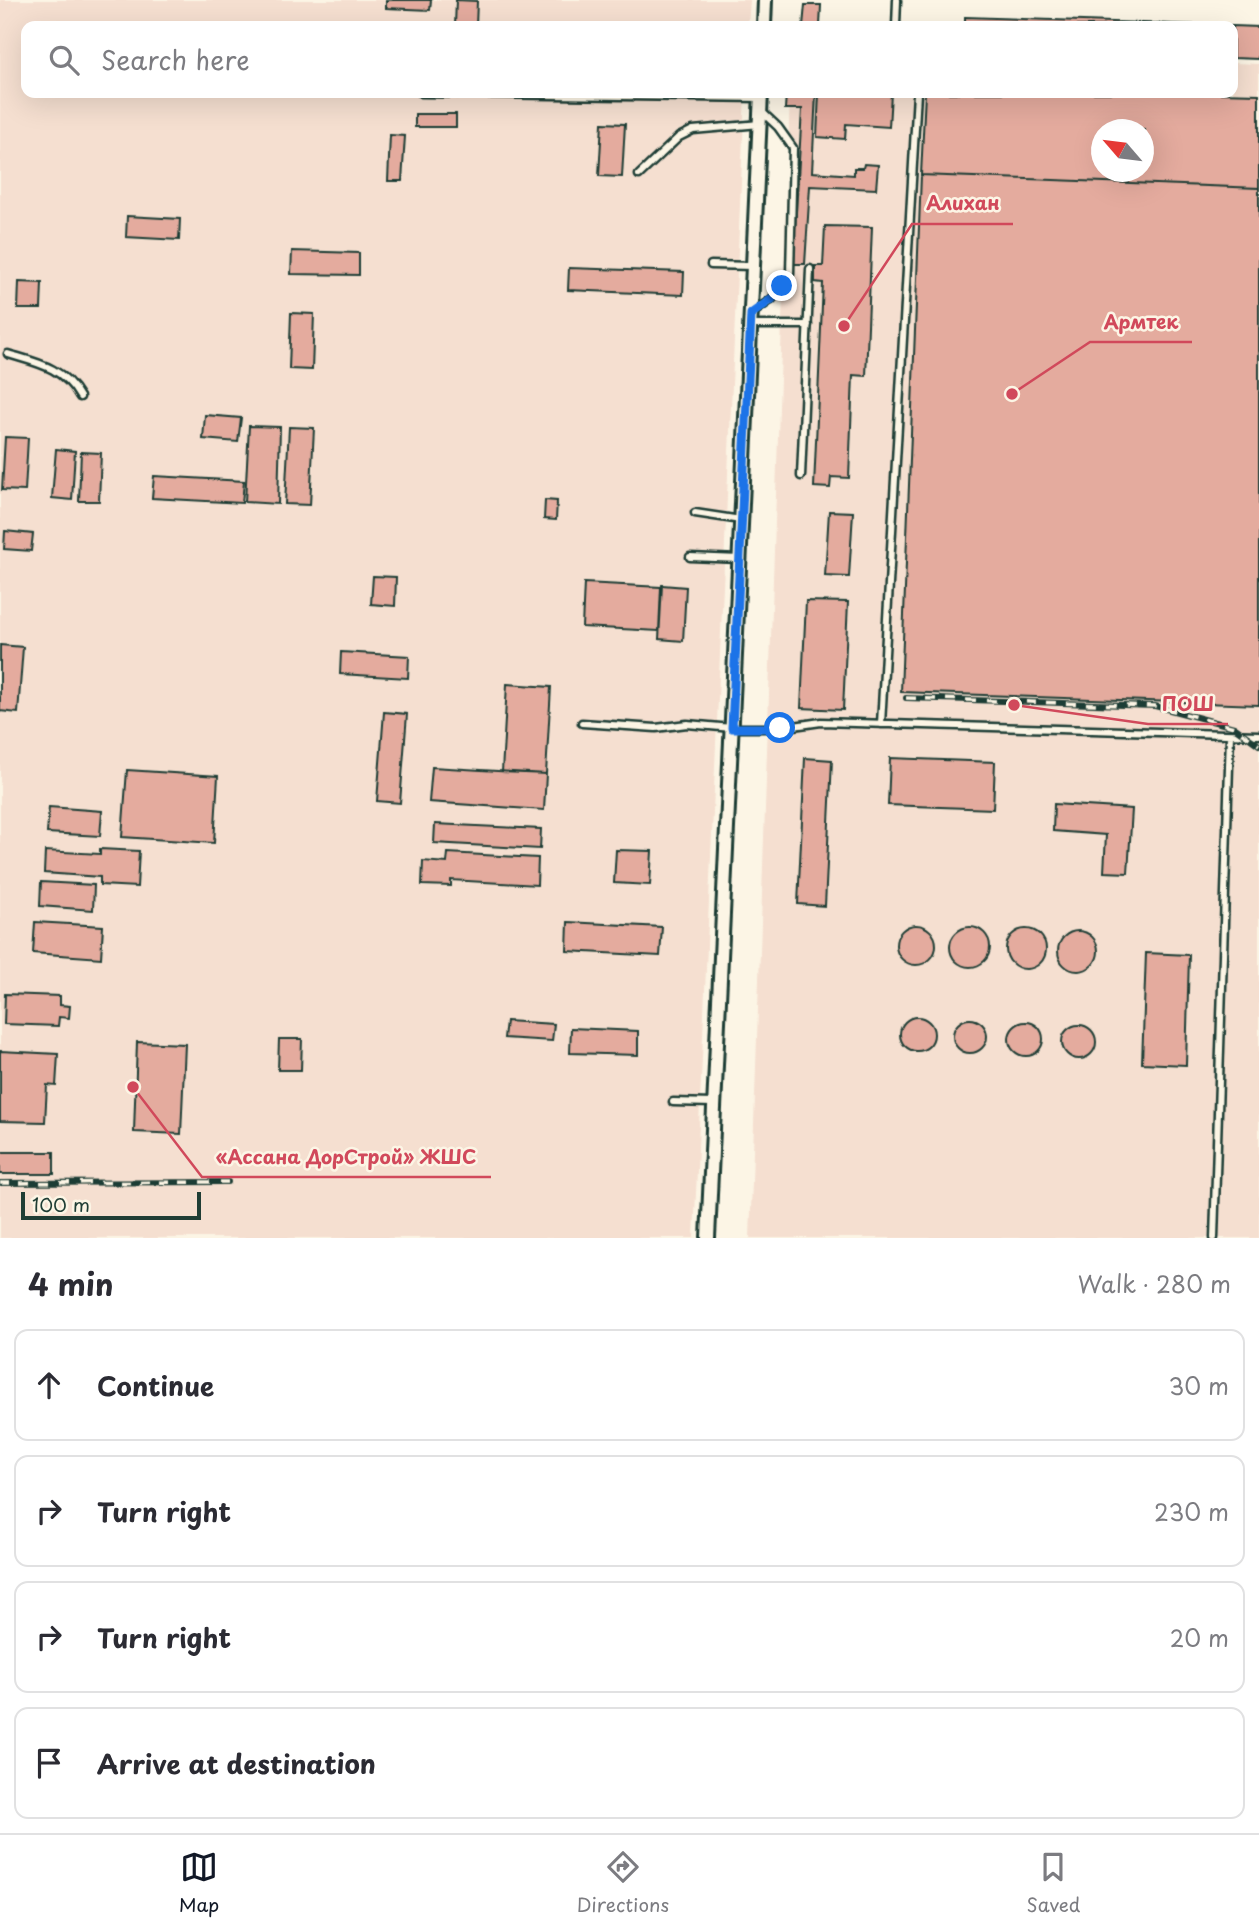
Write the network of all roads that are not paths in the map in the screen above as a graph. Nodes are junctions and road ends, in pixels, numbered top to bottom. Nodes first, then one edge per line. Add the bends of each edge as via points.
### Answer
1 (765, 0) edge
2 (897, 0) edge
3 (764, 21) edge
4 (896, 21) edge
5 (664, 98) edge
6 (917, 98) edge
7 (761, 100) edge
8 (760, 124) junction
9 (639, 175) dead end
10 (711, 265) dead end
11 (753, 266) junction
12 (810, 269) dead end
13 (751, 319) junction
14 (808, 325) junction
15 (8, 354) dead end
16 (80, 397) dead end
17 (802, 476) dead end
18 (695, 513) dead end
19 (741, 520) junction
20 (690, 557) dead end
21 (740, 559) junction
22 (582, 723) dead end
23 (881, 724) junction
24 (732, 728) junction
25 (1230, 734) junction
26 (1259, 736) edge
27 (673, 1102) dead end
28 (714, 1103) junction
29 (708, 1238) edge
30 (1214, 1238) edge

1 - 3 street
2 - 4 lane
5 - 7 lane
6 - 23 lane
7 - 8 street
7 - 13 lane via 793,148 790,274
8 - 9 lane via 693,130 679,137
8 - 11 street
10 - 11 lane
11 - 13 street
12 - 14 lane
13 - 14 lane
13 - 19 street
14 - 17 lane
15 - 16 lane via 65,376
18 - 19 lane
19 - 21 street
20 - 21 lane
21 - 24 street
22 - 24 lane via 656,729 687,724
23 - 24 lane via 821,722
23 - 25 lane
24 - 28 street
25 - 26 lane
25 - 30 lane
27 - 28 lane
28 - 29 street

